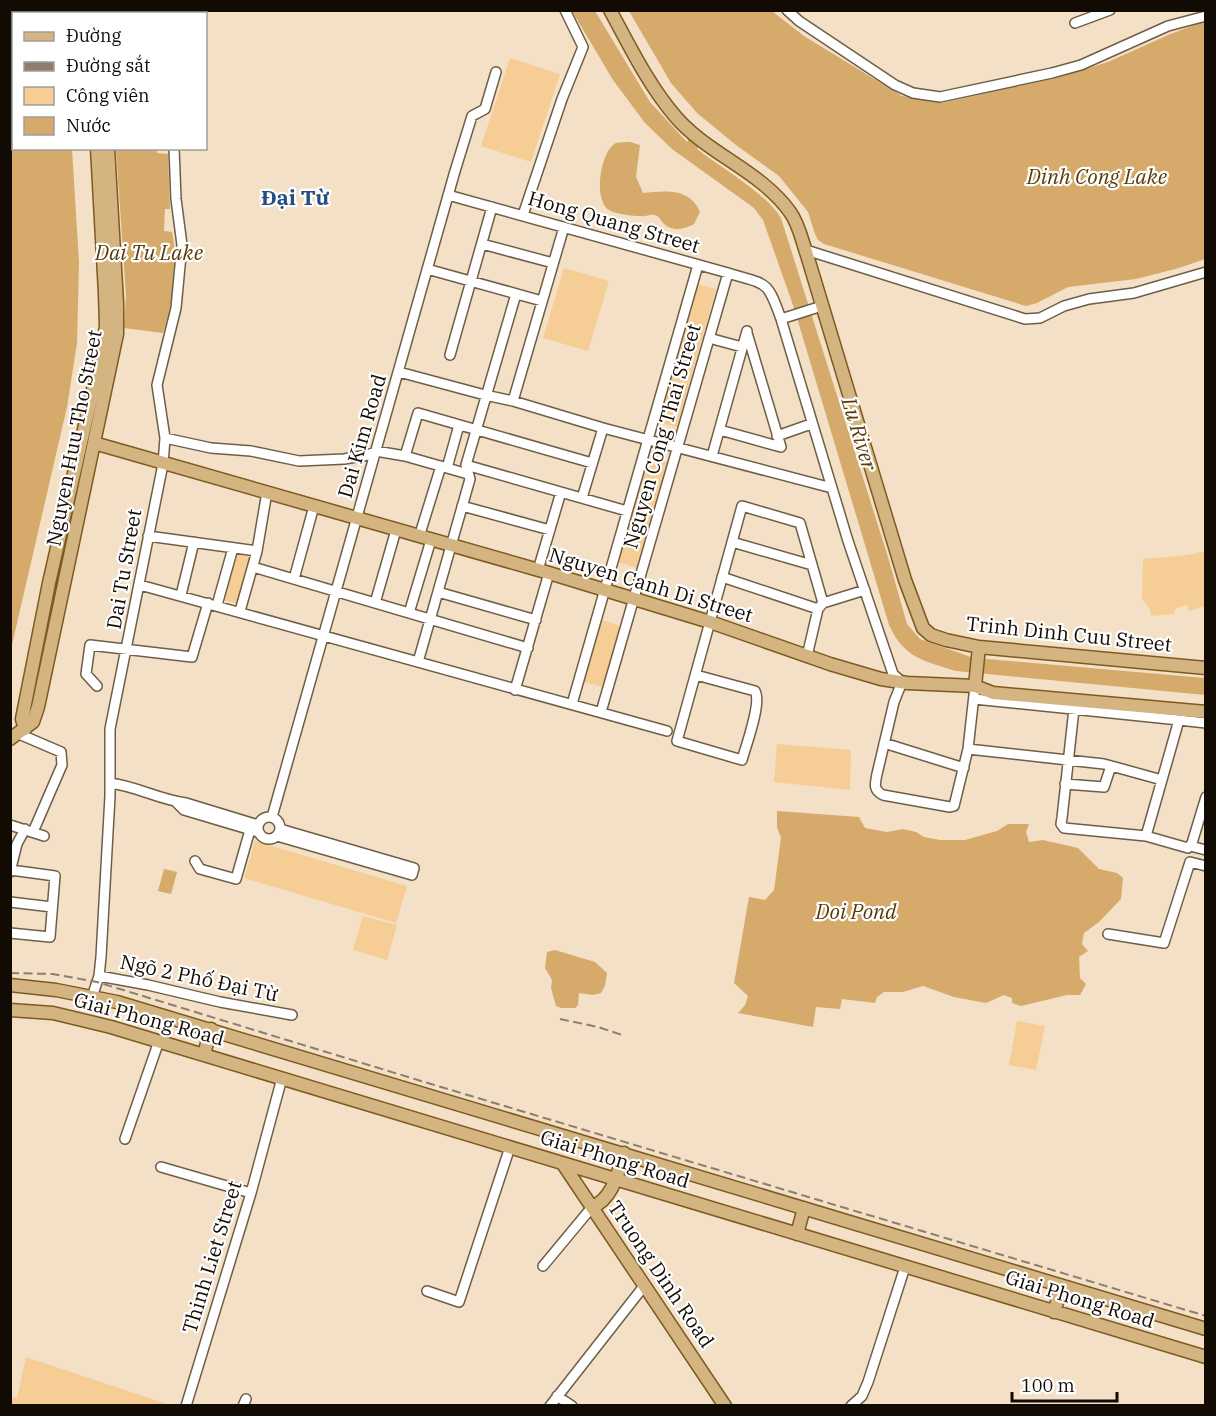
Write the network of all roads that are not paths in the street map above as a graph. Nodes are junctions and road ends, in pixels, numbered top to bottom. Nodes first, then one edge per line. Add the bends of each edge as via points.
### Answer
1 (94, 10) edge
2 (565, 10) edge
3 (610, 10) edge
4 (787, 10) edge
5 (1110, 10) edge
6 (89, 12) edge
7 (1206, 16) edge
8 (1075, 23) dead end
9 (496, 72) dead end
10 (97, 150) edge
11 (108, 150) edge
12 (174, 150) edge
13 (448, 195) junction
14 (492, 207) junction
15 (523, 215) junction
16 (564, 227) junction
17 (482, 244) junction
18 (806, 250) junction
19 (553, 263) junction
20 (698, 265) junction
21 (427, 269) junction
22 (1206, 272) edge
23 (728, 273) junction
24 (471, 281) junction
25 (516, 294) junction
26 (542, 301) junction
27 (819, 307) junction
28 (786, 318) junction
29 (709, 338) junction
30 (742, 347) junction
31 (450, 355) dead end
32 (399, 372) junction
33 (485, 395) junction
34 (513, 401) junction
35 (459, 424) junction
36 (812, 424) junction
37 (603, 428) junction
38 (476, 429) junction
39 (720, 430) junction
40 (777, 436) junction
41 (165, 438) junction
42 (647, 439) junction
43 (88, 442) junction
44 (677, 447) junction
45 (376, 451) junction
46 (405, 456) junction
47 (712, 456) junction
48 (592, 463) junction
49 (163, 464) junction
50 (444, 467) junction
51 (467, 470) junction
52 (831, 488) junction
53 (267, 492) junction
54 (561, 492) junction
55 (582, 498) junction
56 (314, 506) junction
57 (462, 506) junction
58 (627, 510) junction
59 (357, 519) junction
60 (396, 530) junction
61 (550, 530) junction
62 (147, 536) junction
63 (425, 538) junction
64 (194, 542) junction
65 (732, 542) junction
66 (451, 546) junction
67 (233, 548) junction
68 (257, 551) junction
69 (812, 565) junction
70 (253, 567) junction
71 (544, 572) junction
72 (722, 577) junction
73 (294, 579) junction
74 (140, 585) junction
75 (604, 590) junction
76 (865, 590) junction
77 (336, 591) junction
78 (438, 592) junction
79 (181, 595) junction
80 (633, 599) junction
81 (375, 603) junction
82 (212, 604) junction
83 (820, 606) junction
84 (240, 611) junction
85 (409, 613) junction
86 (430, 619) junction
87 (536, 620) junction
88 (710, 622) junction
89 (324, 634) junction
90 (528, 648) junction
91 (127, 649) junction
92 (979, 651) junction
93 (807, 656) junction
94 (418, 662) junction
95 (1206, 668) edge
96 (696, 675) junction
97 (902, 682) junction
98 (97, 686) dead end
99 (975, 688) junction
100 (515, 690) junction
101 (572, 704) junction
102 (1074, 709) junction
103 (601, 712) junction
104 (1206, 712) edge
105 (1179, 720) junction
106 (1206, 723) edge
107 (667, 731) dead end
108 (18, 734) edge
109 (884, 743) junction
110 (968, 749) junction
111 (1068, 759) junction
112 (1111, 766) junction
113 (964, 768) junction
114 (1162, 780) junction
115 (110, 783) junction
116 (1065, 784) junction
117 (1206, 797) edge
118 (272, 817) junction
119 (10, 825) edge
120 (255, 829) junction
121 (29, 831) junction
122 (279, 832) junction
123 (44, 836) dead end
124 (1146, 836) junction
125 (1194, 847) dead end
126 (1206, 850) edge
127 (195, 861) dead end
128 (1206, 866) edge
129 (11, 871) edge
130 (413, 872) dead end
131 (10, 902) edge
132 (52, 907) junction
133 (10, 933) edge
134 (1108, 934) dead end
135 (99, 976) junction
136 (10, 985) edge
137 (92, 997) junction
138 (10, 1010) edge
139 (292, 1016) dead end
140 (211, 1029) junction
141 (159, 1041) junction
142 (204, 1054) junction
143 (282, 1078) junction
144 (125, 1138) dead end
145 (510, 1148) junction
146 (624, 1153) junction
147 (563, 1164) junction
148 (161, 1167) dead end
149 (615, 1180) junction
150 (250, 1193) junction
151 (592, 1207) junction
152 (804, 1208) junction
153 (797, 1234) junction
154 (543, 1266) dead end
155 (905, 1267) junction
156 (1060, 1285) junction
157 (644, 1286) junction
158 (427, 1291) dead end
159 (1052, 1311) junction
160 (1206, 1329) edge
161 (1206, 1358) edge
162 (557, 1396) junction
163 (862, 1396) junction
164 (186, 1406) edge
165 (550, 1406) edge
166 (572, 1406) edge
167 (725, 1406) edge
168 (851, 1406) edge
169 (868, 1406) edge

1 - 6 street
2 - 15 street via 583,47
3 - 18 main road, Trinh Dinh Cuu Street via 675,116 779,199 792,214
4 - 7 street via 895,85 913,93 940,97 1081,65 1168,26
5 - 8 street
9 - 13 street, Dai Kim Road via 485,109 472,116
10 - 43 main road, Nguyen Huu Tho Street via 106,326
11 - 43 main road, Nguyen Huu Tho Street via 117,334
12 - 41 street, Dai Tu Street via 182,245 176,308 157,385
13 - 14 street, Hong Quang Street
13 - 21 street, Dai Kim Road
14 - 15 street, Hong Quang Street
14 - 17 street
15 - 16 street, Hong Quang Street
16 - 19 street
16 - 20 street, Hong Quang Street
17 - 19 street
17 - 24 street
18 - 22 street via 1024,319 1040,318 1089,299 1134,293
18 - 27 main road, Trinh Dinh Cuu Street
19 - 26 street
20 - 23 street, Hong Quang Street
20 - 42 street, Nguyen Cong Thai Street
21 - 24 street
21 - 32 street, Dai Kim Road
23 - 28 street, Hong Quang Street via 763,283
23 - 29 street, Nguyen Cong Thai Street
24 - 25 street
24 - 31 street
25 - 26 street
25 - 33 street
26 - 34 street
27 - 28 street
27 - 92 main road, Trinh Dinh Cuu Street via 923,628 931,635
28 - 36 street
29 - 30 street
29 - 44 street, Nguyen Cong Thai Street
30 - 39 street
30 - 40 street via 747,331
32 - 33 street
32 - 45 street, Dai Kim Road
33 - 34 street
33 - 38 street
34 - 37 street
35 - 38 street
35 - 46 street via 418,413
35 - 50 street
36 - 40 street
36 - 52 street
37 - 42 street
37 - 48 street
38 - 48 street
38 - 51 street
39 - 40 street via 781,447
39 - 47 street
41 - 45 street via 299,460 344,459
41 - 49 street, Dai Tu Street
42 - 44 street
42 - 58 street, Nguyen Cong Thai Street
43 - 49 main road, Nguyen Canh Di Street
43 - 108 main road, Nguyen Huu Tho Street via 38,707 33,722
44 - 47 street
44 - 80 street, Nguyen Cong Thai Street
45 - 46 street
45 - 59 street, Dai Kim Road
46 - 50 street
47 - 52 street
48 - 55 street
49 - 53 main road, Nguyen Canh Di Street
49 - 62 street, Dai Tu Street
50 - 51 street
50 - 63 street
51 - 54 street
51 - 57 street via 470,479
52 - 76 street
53 - 56 main road, Nguyen Canh Di Street
53 - 68 street
54 - 55 street
54 - 61 street
55 - 58 street
56 - 59 main road, Nguyen Canh Di Street
56 - 73 street
57 - 61 street
57 - 66 street
58 - 75 street, Nguyen Cong Thai Street
59 - 60 main road, Nguyen Canh Di Street
59 - 77 street, Dai Kim Road
60 - 63 main road, Nguyen Canh Di Street
60 - 81 street
61 - 71 street
62 - 64 street
62 - 74 street, Dai Tu Street
63 - 66 main road, Nguyen Canh Di Street
63 - 85 street
64 - 67 street
64 - 79 street
65 - 69 street
65 - 69 street via 742,506 800,523
65 - 72 street
66 - 71 main road, Nguyen Canh Di Street
66 - 78 street
67 - 68 street
67 - 82 street
68 - 70 street
69 - 83 street
70 - 73 street
70 - 84 street
71 - 75 main road, Nguyen Canh Di Street
71 - 87 street
72 - 83 street
72 - 88 street
73 - 77 street
74 - 79 street
74 - 91 street, Dai Tu Street
75 - 80 main road, Nguyen Canh Di Street
75 - 101 street, Nguyen Cong Thai Street
76 - 83 street
76 - 97 street via 893,674
77 - 81 street
77 - 89 street, Dai Kim Road
78 - 86 street
78 - 87 street
79 - 82 street
80 - 88 main road, Nguyen Canh Di Street
80 - 103 street, Nguyen Cong Thai Street
81 - 85 street
82 - 84 street
82 - 91 street via 192,657
83 - 93 street
84 - 89 street
85 - 86 street
86 - 90 street
86 - 94 street
87 - 90 street
88 - 93 main road, Nguyen Canh Di Street
88 - 96 street
89 - 94 street
89 - 118 street, Dai Kim Road
90 - 100 street
91 - 98 street via 90,645 86,674
91 - 115 street, Dai Tu Street via 110,729
92 - 95 main road, Trinh Dinh Cuu Street
92 - 99 main road
93 - 97 main road, Nguyen Canh Di Street
94 - 100 street
96 - 96 street via 677,741 741,760 758,699 755,691
97 - 99 main road, Nguyen Canh Di Street
97 - 109 street
99 - 102 street
99 - 104 main road, Nguyen Canh Di Street via 993,693
99 - 110 street
100 - 101 street
101 - 103 street
102 - 105 street
102 - 111 street
103 - 107 street
105 - 106 street
105 - 114 street
108 - 121 street via 61,752 63,758 57,780
109 - 113 street
109 - 113 street via 874,786 884,795 954,806
110 - 111 street
110 - 113 street
111 - 112 street
111 - 116 street
112 - 114 street
112 - 116 street via 1104,787
114 - 124 street
115 - 120 street via 174,802 184,810
115 - 135 street, Dai Tu Street
116 - 124 street via 1061,824 1064,828
117 - 124 street via 1188,848
118 - 120 street via 265,817
118 - 122 street via 278,820
119 - 121 street
120 - 122 street via 267,839
120 - 127 street via 236,879 200,869
121 - 123 street
121 - 129 street via 17,844
122 - 130 street
125 - 126 street
128 - 134 street via 1190,862 1164,943
129 - 132 street via 55,876
131 - 132 street
132 - 133 street via 50,937
135 - 137 street, Dai Tu Street
135 - 139 street, Ngõ 2 Phố Đại Từ
136 - 137 main road, Giai Phong Road
137 - 140 main road, Giai Phong Road
138 - 141 main road, Giai Phong Road via 53,1013
140 - 142 main road
140 - 146 main road, Giai Phong Road
141 - 142 main road, Giai Phong Road
141 - 144 street
142 - 143 main road, Giai Phong Road
143 - 145 main road, Giai Phong Road
143 - 150 street, Thinh Liet Street
145 - 147 main road, Giai Phong Road
145 - 158 street via 459,1302
146 - 149 main road
146 - 152 main road, Giai Phong Road
147 - 149 main road, Giai Phong Road
147 - 151 main road, Truong Dinh Road
148 - 150 street
149 - 151 main road via 614,1186
149 - 153 main road, Giai Phong Road
150 - 164 street, Thinh Liet Street
151 - 154 street
151 - 157 main road, Truong Dinh Road
152 - 153 main road
152 - 156 main road, Giai Phong Road
153 - 155 main road, Giai Phong Road
155 - 159 main road, Giai Phong Road
155 - 163 street
156 - 159 main road
156 - 160 main road, Giai Phong Road
157 - 162 street
157 - 167 main road, Truong Dinh Road
159 - 161 main road, Giai Phong Road
162 - 165 street
162 - 166 street
163 - 168 street
163 - 169 street

